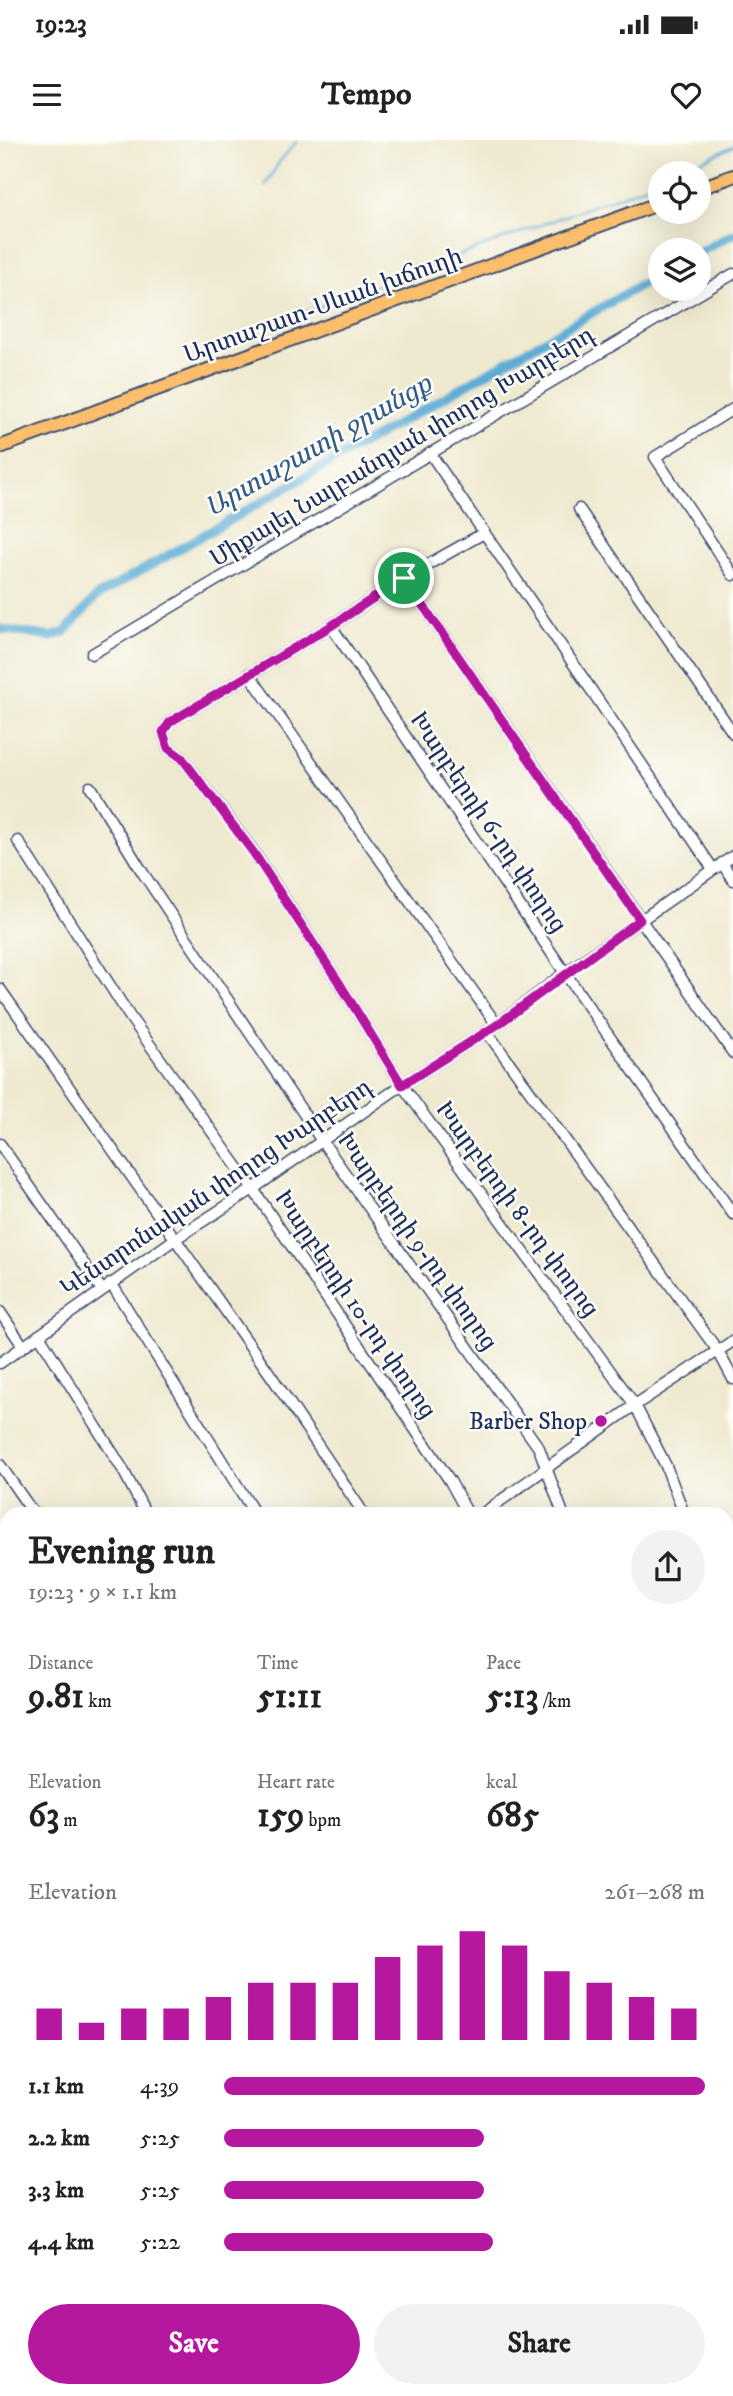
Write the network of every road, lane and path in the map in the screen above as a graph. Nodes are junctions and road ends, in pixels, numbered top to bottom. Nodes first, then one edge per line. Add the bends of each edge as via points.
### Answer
1 (733, 176) edge
2 (711, 184) edge
3 (648, 207) edge
4 (733, 274) edge
5 (733, 409) edge
6 (0, 447) edge
7 (430, 453) junction
8 (579, 509) dead end
9 (484, 533) junction
10 (733, 575) edge
11 (404, 578) junction
12 (331, 626) junction
13 (92, 654) dead end
14 (249, 674) junction
15 (733, 733) edge
16 (90, 787) dead end
17 (18, 841) dead end
18 (733, 856) edge
19 (722, 863) junction
20 (713, 869) junction
21 (733, 880) edge
22 (640, 920) junction
23 (565, 973) junction
24 (0, 989) edge
25 (497, 1025) junction
26 (486, 1032) junction
27 (733, 1053) edge
28 (402, 1085) junction
29 (322, 1141) junction
30 (0, 1144) edge
31 (253, 1189) junction
32 (733, 1214) edge
33 (175, 1239) junction
34 (107, 1286) junction
35 (0, 1312) edge
36 (39, 1335) junction
37 (733, 1341) edge
38 (23, 1346) junction
39 (718, 1351) junction
40 (0, 1363) edge
41 (733, 1379) edge
42 (635, 1405) junction
43 (0, 1465) edge
44 (548, 1469) junction
45 (29, 1507) edge
46 (142, 1507) edge
47 (250, 1507) edge
48 (359, 1507) edge
49 (464, 1507) edge
50 (492, 1507) edge
51 (561, 1507) edge
52 (681, 1507) edge

1 - 2 main road
3 - 6 main road, Արտաշատ-Սևան խճուղի
4 - 7 street, Միքայել Նալբանդյան փողոց Խարբերդ
5 - 10 street via 655,457
7 - 9 street
7 - 13 street, Միքայել Նալբանդյան փողոց Խարբերդ
8 - 15 street
9 - 11 street, Խարբերդի 8-րդ փողոց
9 - 20 street
11 - 12 street, Խարբերդի 8-րդ փողոց
11 - 22 street
12 - 14 street, Խարբերդի 8-րդ փողոց
12 - 23 street, Խարբերդի 6-րդ փողոց
14 - 25 street
14 - 28 street, Խարբերդի 8-րդ փողոց via 170,722 163,732 168,748 182,758 253,852
16 - 29 street, Խարբերդի 9-րդ փողոց
17 - 31 street, Խարբերդի 10-րդ փողոց via 130,1017
18 - 19 street, Կենտրոնական փողոց Խարբերդ
19 - 20 street, Կենտրոնական փողոց Խարբերդ
19 - 21 street
20 - 22 street, Կենտրոնական փողոց Խարբերդ
22 - 23 street, Կենտրոնական փողոց Խարբերդ
22 - 27 street
23 - 25 street, Կենտրոնական փողոց Խարբերդ
23 - 32 street, Խարբերդի 6-րդ փողոց
24 - 33 street
25 - 26 street, Կենտրոնական փողոց Խարբերդ
26 - 28 street, Կենտրոնական փողոց Խարբերդ
26 - 39 street
28 - 29 street, Կենտրոնական փողոց Խարբերդ
28 - 42 street, Խարբերդի 8-րդ փողոց
29 - 31 street, Կենտրոնական փողոց Խարբերդ
29 - 44 street, Խարբերդի 9-րդ փողոց via 539,1448
30 - 34 street
31 - 33 street, Կենտրոնական փողոց Խարբերդ
31 - 49 street, Խարբերդի 10-րդ փողոց
33 - 34 street, Կենտրոնական փողոց Խարբերդ
33 - 48 street
34 - 36 street, Կենտրոնական փողոց Խարբերդ
34 - 47 street
35 - 38 street
36 - 38 street, Կենտրոնական փողոց Խարբերդ
36 - 46 street
37 - 39 street
38 - 40 street, Կենտրոնական փողոց Խարբերդ
39 - 41 street
39 - 42 street
42 - 44 street
42 - 52 street, Խարբերդի 8-րդ փողոց
43 - 45 street
44 - 50 street
44 - 51 street, Խարբերդի 9-րդ փողոց

